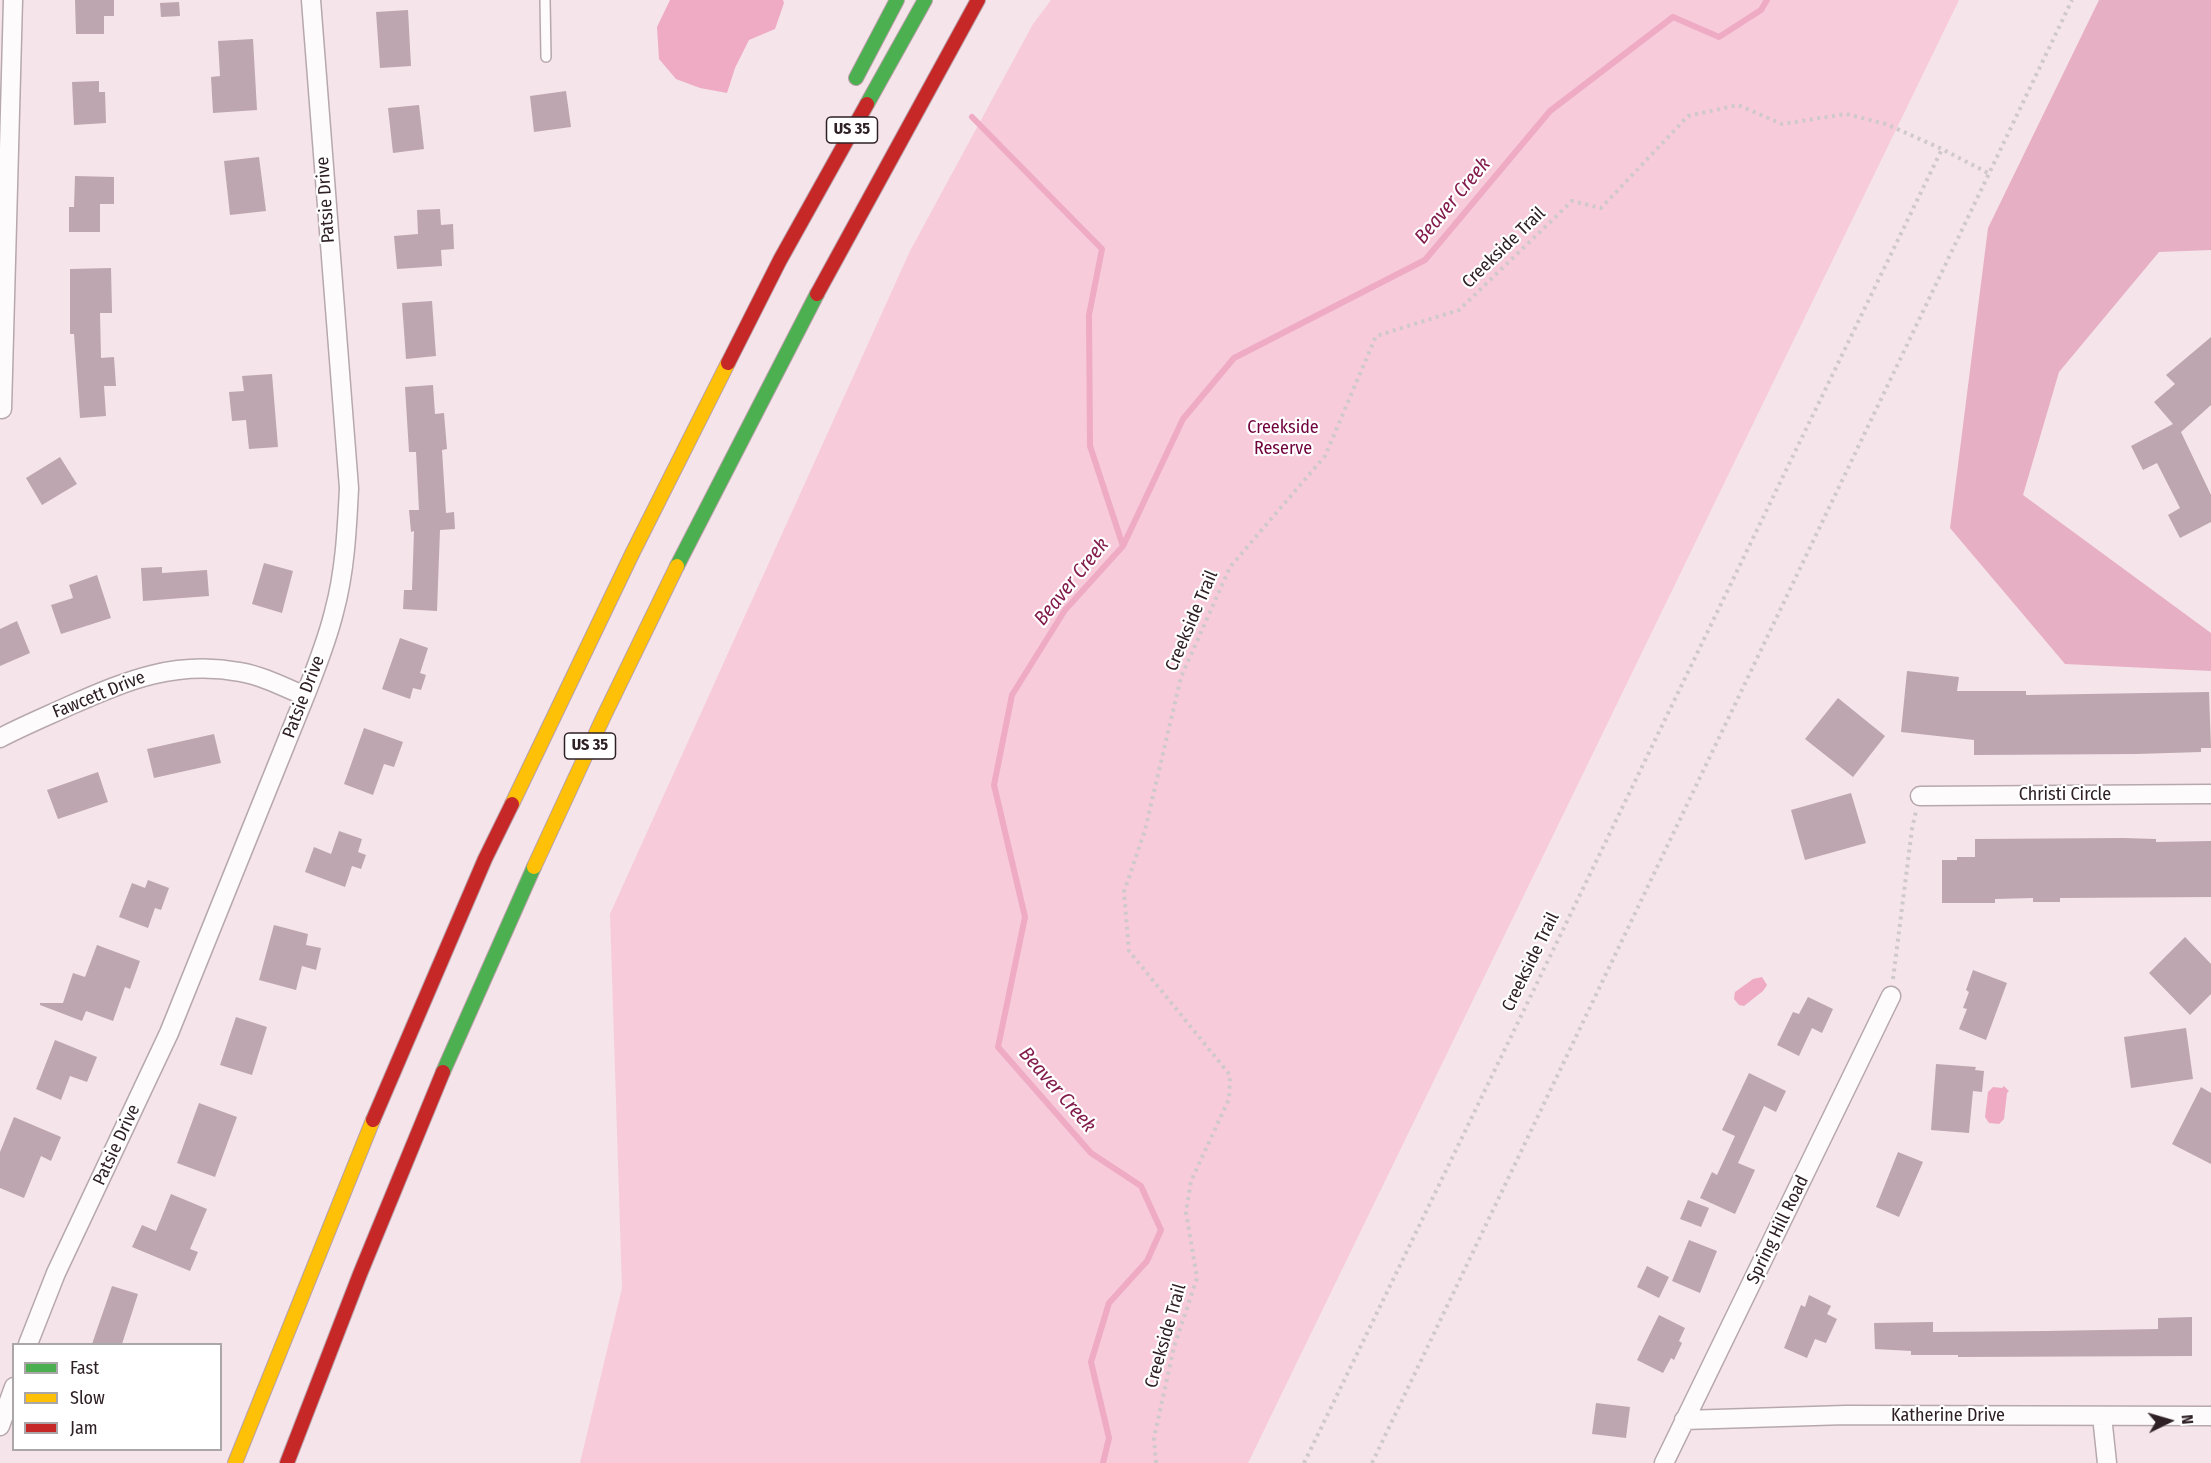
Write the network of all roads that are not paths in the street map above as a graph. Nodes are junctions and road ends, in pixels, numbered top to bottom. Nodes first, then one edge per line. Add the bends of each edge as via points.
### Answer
1 (13, 0) edge
2 (311, 0) edge
3 (545, 0) edge
4 (897, 0) edge
5 (925, 0) edge
6 (978, 0) edge
7 (987, 0) edge
8 (947, 54) junction
9 (546, 57) dead end
10 (851, 86) dead end
11 (820, 162) dead end
12 (780, 260) junction
13 (2, 409) dead end
14 (305, 696) junction
15 (0, 738) edge
16 (2211, 794) edge
17 (1920, 796) road end
18 (1891, 996) road end
19 (28, 1343) edge
20 (12, 1393) edge
21 (2102, 1416) junction
22 (2211, 1416) edge
23 (1684, 1420) junction
24 (0, 1426) edge
25 (235, 1463) edge
26 (287, 1463) edge
27 (1664, 1463) edge
28 (2106, 1463) edge

1 - 13 street
2 - 14 street, Patsie Drive via 349,488 347,540 335,610
3 - 9 lane
4 - 10 highway
5 - 12 highway, US 35
6 - 8 highway, US 35
7 - 8 highway
8 - 26 highway, US 35 via 738,442 588,748 451,1054
11 - 12 highway
12 - 25 highway, US 35 via 485,859 358,1156
14 - 15 street, Fawcett Drive via 241,672 210,668 177,670 136,677
14 - 19 street, Patsie Drive via 169,1033 56,1273
16 - 17 street, Christi Circle
18 - 23 street, Spring Hill Road
20 - 24 street
21 - 22 street, Katherine Drive
21 - 23 street, Katherine Drive via 1846,1415
21 - 28 street
23 - 27 street, Spring Hill Road

